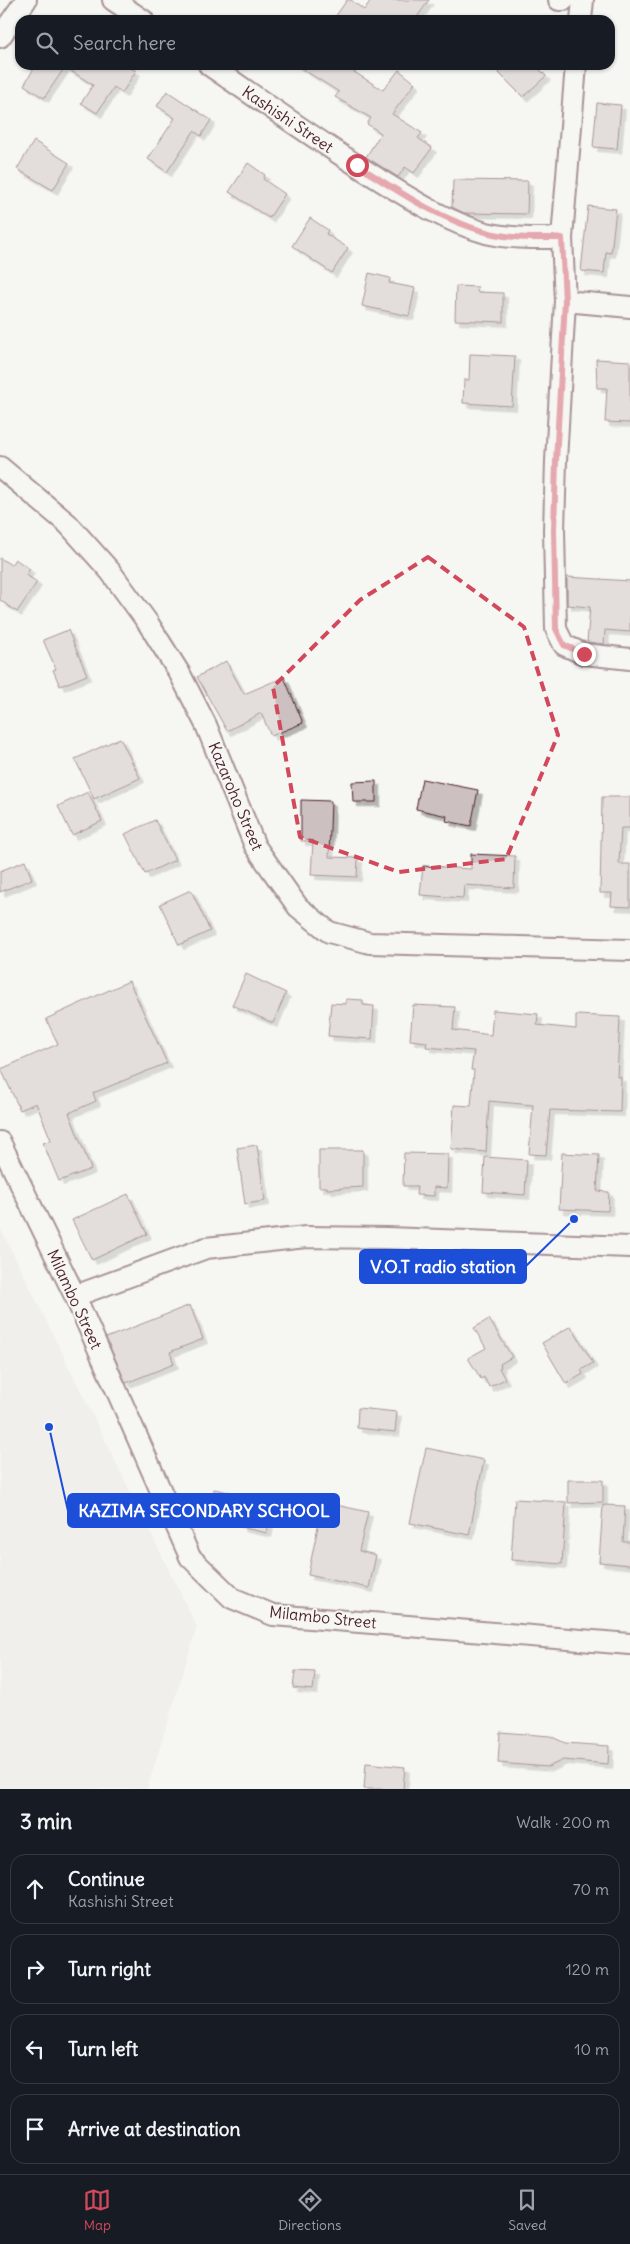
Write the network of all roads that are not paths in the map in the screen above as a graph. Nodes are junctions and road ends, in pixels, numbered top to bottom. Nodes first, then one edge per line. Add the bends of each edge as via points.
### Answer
1 (26, 0) edge
2 (113, 0) edge
3 (559, 0) edge
4 (564, 0) edge
5 (583, 0) edge
6 (15, 15) edge
7 (136, 15) edge
8 (582, 15) edge
9 (15, 16) edge
10 (0, 37) edge
11 (216, 70) edge
12 (576, 70) edge
13 (562, 238) junction
14 (565, 301) junction
15 (630, 307) edge
16 (0, 467) edge
17 (630, 659) edge
18 (630, 950) edge
19 (0, 1142) edge
20 (630, 1247) edge
21 (75, 1296) junction
22 (630, 1644) edge

1 - 6 street
2 - 7 street
3 - 4 street
5 - 8 street
9 - 10 street
11 - 13 street, Kashishi Street via 425,207 487,233 522,238
12 - 13 street
13 - 14 street
14 - 15 street
14 - 17 street via 555,491 556,629 564,645 584,654
16 - 18 street, Kazaroho Street via 68,524 110,571 148,623 180,674 206,725 255,846 298,907 329,932 370,943
19 - 21 street, Milambo Street
20 - 21 street via 306,1237 206,1248
21 - 22 street, Milambo Street via 190,1557 232,1598 273,1615

